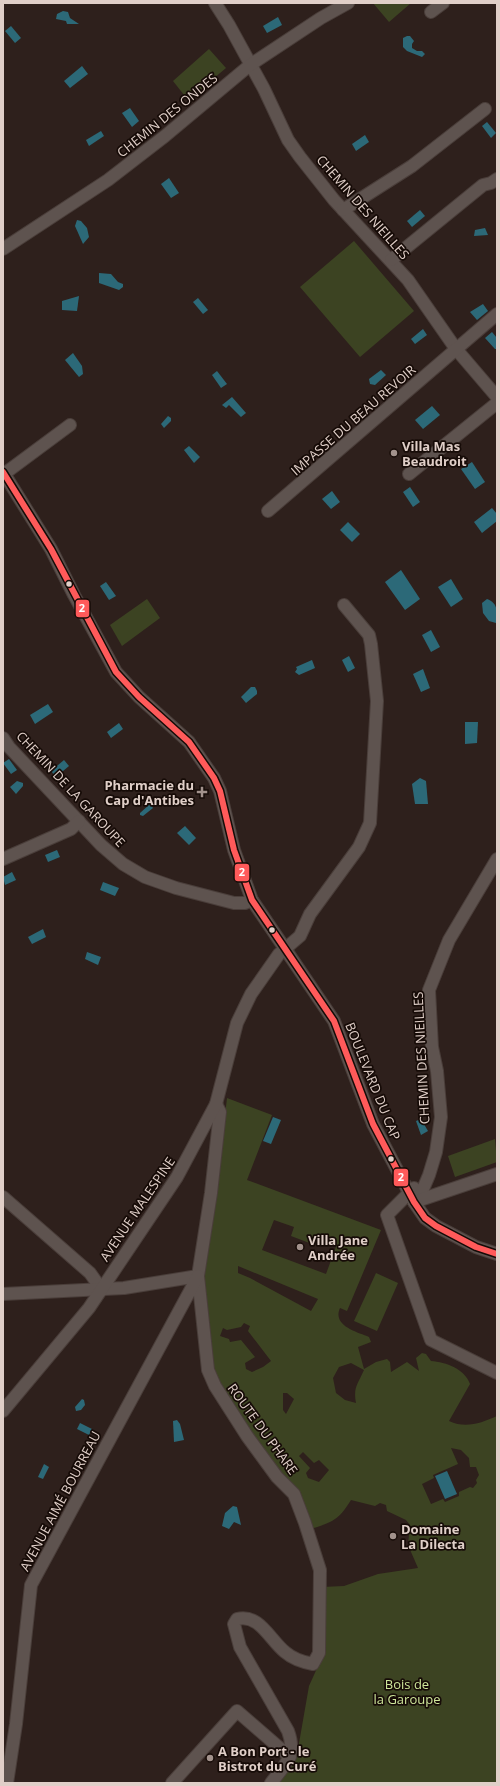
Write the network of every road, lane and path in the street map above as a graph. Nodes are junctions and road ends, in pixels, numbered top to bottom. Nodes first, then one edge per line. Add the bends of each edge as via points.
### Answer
1 (215, 3) edge
2 (348, 3) edge
3 (443, 3) edge
4 (431, 12) dead end
5 (250, 65) junction
6 (485, 109) dead end
7 (497, 179) edge
8 (343, 210) junction
9 (3, 249) edge
10 (391, 260) junction
11 (497, 314) edge
12 (456, 349) junction
13 (497, 397) edge
14 (497, 402) edge
15 (70, 426) dead end
16 (4, 473) edge
17 (409, 474) dead end
18 (268, 512) dead end
19 (344, 604) dead end
20 (3, 738) edge
21 (80, 821) junction
22 (3, 859) edge
23 (497, 859) edge
24 (252, 900) junction
25 (285, 950) junction
26 (216, 1104) junction
27 (497, 1174) edge
28 (3, 1197) edge
29 (412, 1197) junction
30 (497, 1254) edge
31 (198, 1276) junction
32 (102, 1290) junction
33 (3, 1294) edge
34 (497, 1373) edge
35 (3, 1411) edge
36 (8, 1741) edge
37 (290, 1757) junction
38 (7, 1783) edge
39 (172, 1783) edge
40 (271, 1783) edge

1 - 5 street, CHEMIN DES NIEILLES
2 - 5 street, CHEMIN DES ONDES
3 - 4 street
5 - 8 street, CHEMIN DES NIEILLES via 288,140
5 - 9 street, CHEMIN DES ONDES via 108,180
6 - 8 street via 412,166
7 - 10 street via 482,185
8 - 10 street, CHEMIN DES NIEILLES
10 - 12 street, CHEMIN DES NIEILLES
11 - 12 street, IMPASSE DU BEAU REVOIR
12 - 13 street, CHEMIN DES NIEILLES
12 - 18 street, IMPASSE DU BEAU REVOIR
14 - 17 street
15 - 16 street
16 - 24 street, BOULEVARD DU CAP via 51,549 116,672 139,697 189,742 214,778 220,791 234,850
19 - 25 street, AVENUE MALESPINE via 369,635 371,644 376,701 370,822 359,847 310,914 300,936
20 - 21 street, CHEMIN DE LA GAROUPE
21 - 22 street via 71,829
21 - 24 street, CHEMIN DE LA GAROUPE via 123,864 145,877 234,903
23 - 29 street, CHEMIN DES NIEILLES via 449,940 429,990 432,1047 441,1117 436,1152 429,1175 421,1194
24 - 25 street, BOULEVARD DU CAP
25 - 26 street, AVENUE MALESPINE via 279,954 251,994 237,1023
25 - 29 street, BOULEVARD DU CAP via 334,1020 373,1124
26 - 31 street, ROUTE DU PHARE via 220,1112
26 - 32 street, AVENUE MALESPINE via 177,1177
27 - 29 street
28 - 32 street via 90,1273
29 - 30 street, BOULEVARD DU CAP via 426,1218 436,1226 476,1247
29 - 34 street, CHEMIN DES NIEILLES via 387,1215 431,1340
31 - 32 street
31 - 36 street, AVENUE AIMÉ BOURREAU via 31,1585
31 - 37 street, ROUTE DU PHARE via 208,1370 215,1386 247,1436 277,1477 294,1494 306,1522 320,1570 319,1653 313,1664 300,1662 284,1652 253,1619 237,1618 234,1624 240,1647 288,1731 292,1743
32 - 33 street
32 - 35 street, AVENUE MALESPINE
36 - 38 street, AVENUE AIMÉ BOURREAU
37 - 39 street via 237,1711
37 - 40 street

